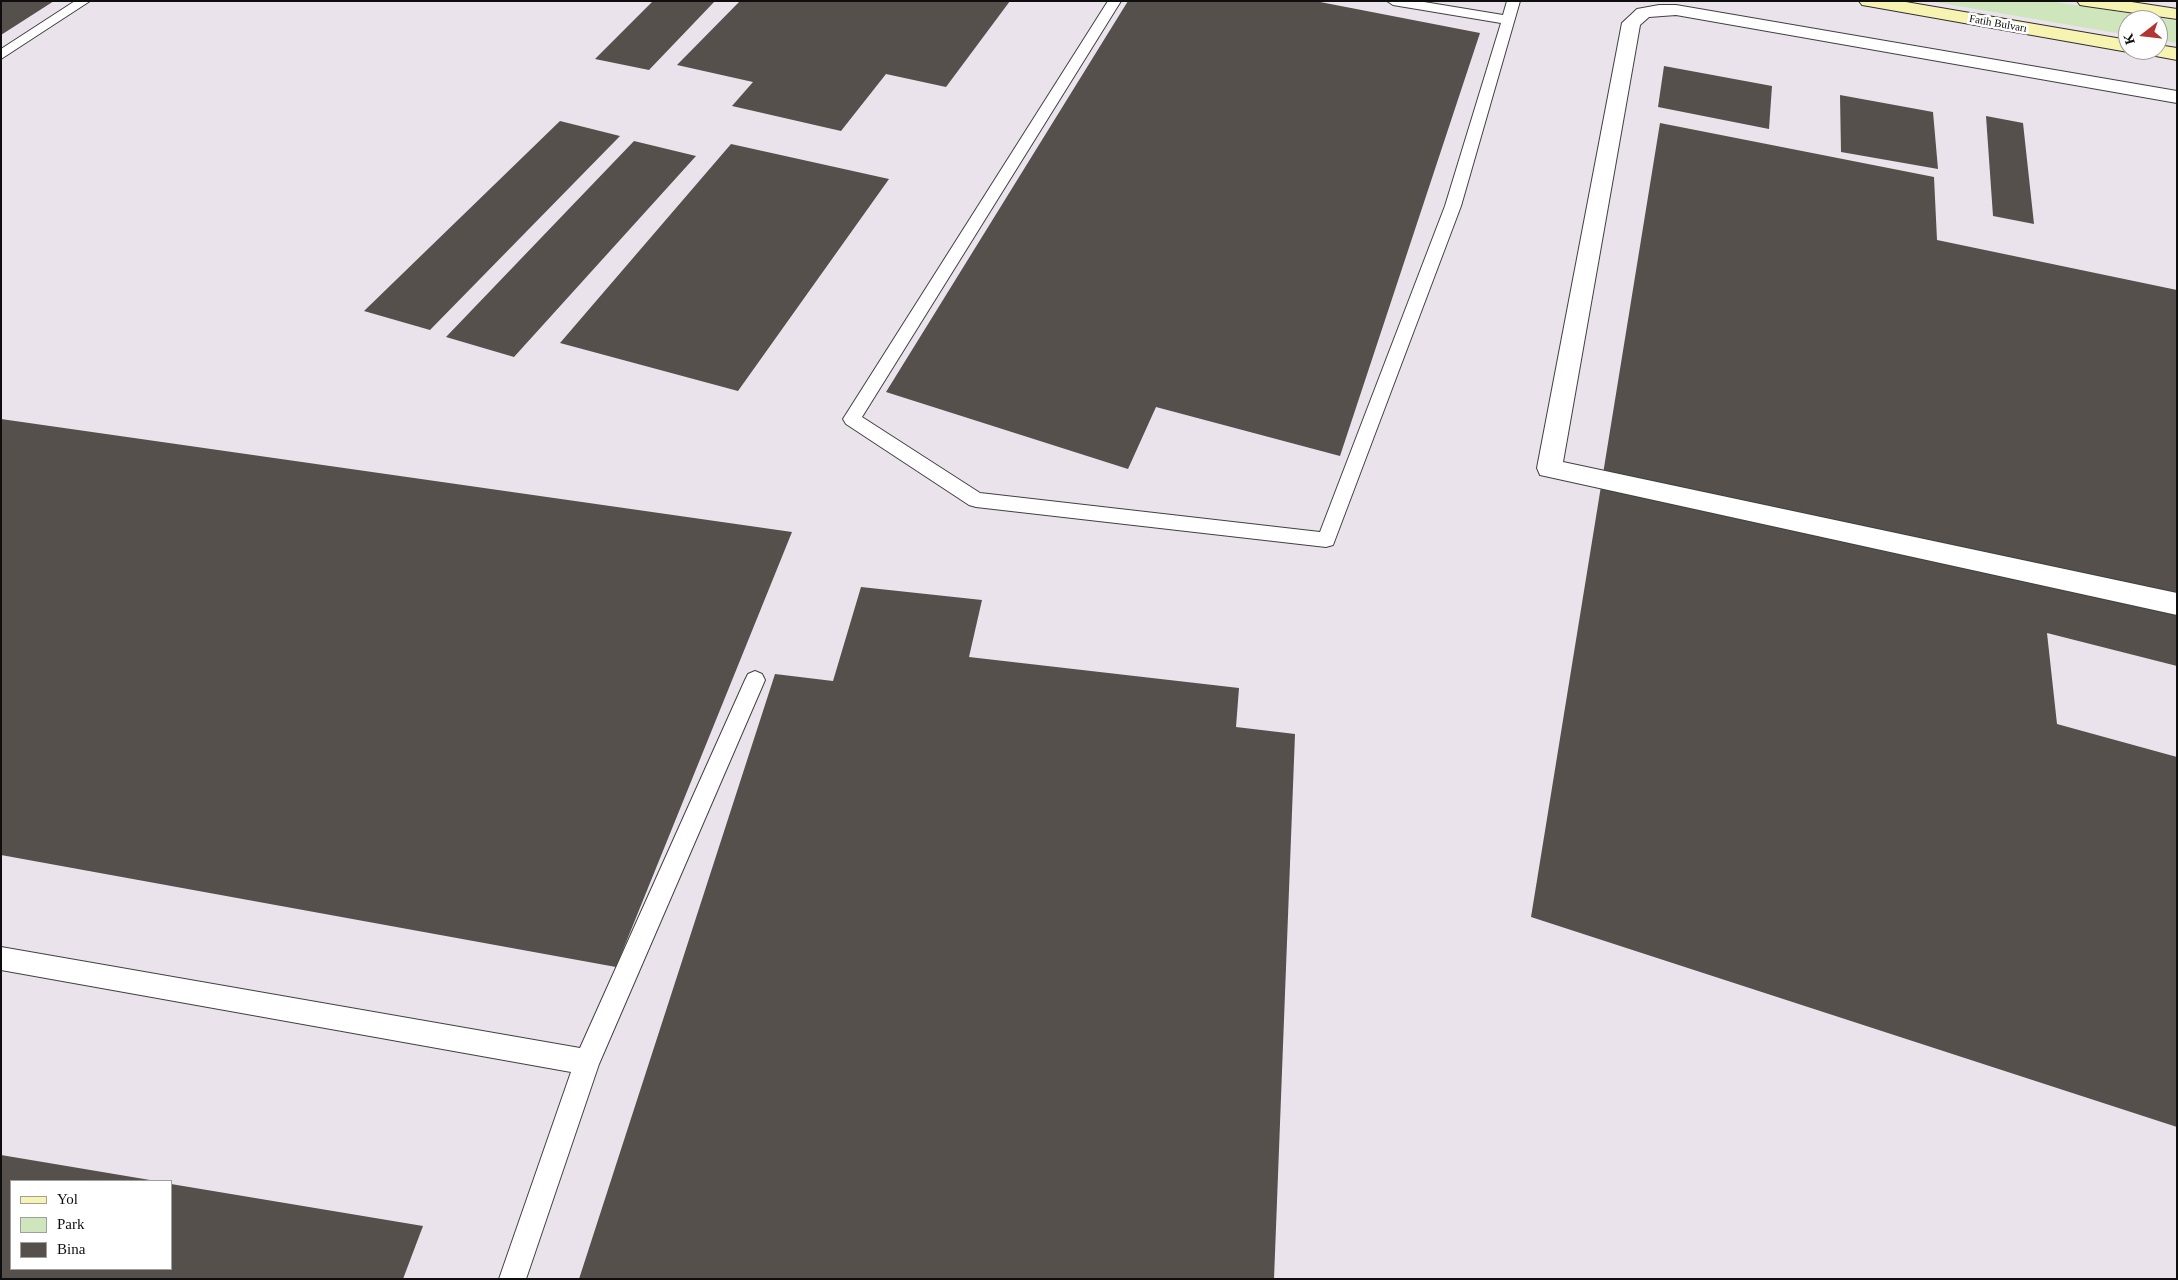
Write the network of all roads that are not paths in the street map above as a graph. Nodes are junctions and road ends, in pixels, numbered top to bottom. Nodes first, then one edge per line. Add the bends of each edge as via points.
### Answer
1 (84, 1) edge
2 (1114, 1) edge
3 (1394, 1) edge
4 (1514, 1) edge
5 (1868, 1) edge
6 (2086, 1) edge
7 (2177, 14) edge
8 (1509, 20) junction
9 (2118, 44) edge
10 (1, 55) edge
11 (2177, 97) edge
12 (2177, 604) edge
13 (755, 680) dead end
14 (1, 958) edge
15 (587, 1062) junction
16 (512, 1279) edge

1 - 10 lane
2 - 8 lane via 852,419 976,500 1326,540 1453,206
3 - 8 lane
4 - 8 lane
5 - 9 main road, Fatih Bulvarı
6 - 7 main road
11 - 12 street via 1676,10 1643,14 1631,23 1549,468
13 - 15 lane
14 - 15 lane
15 - 16 lane

